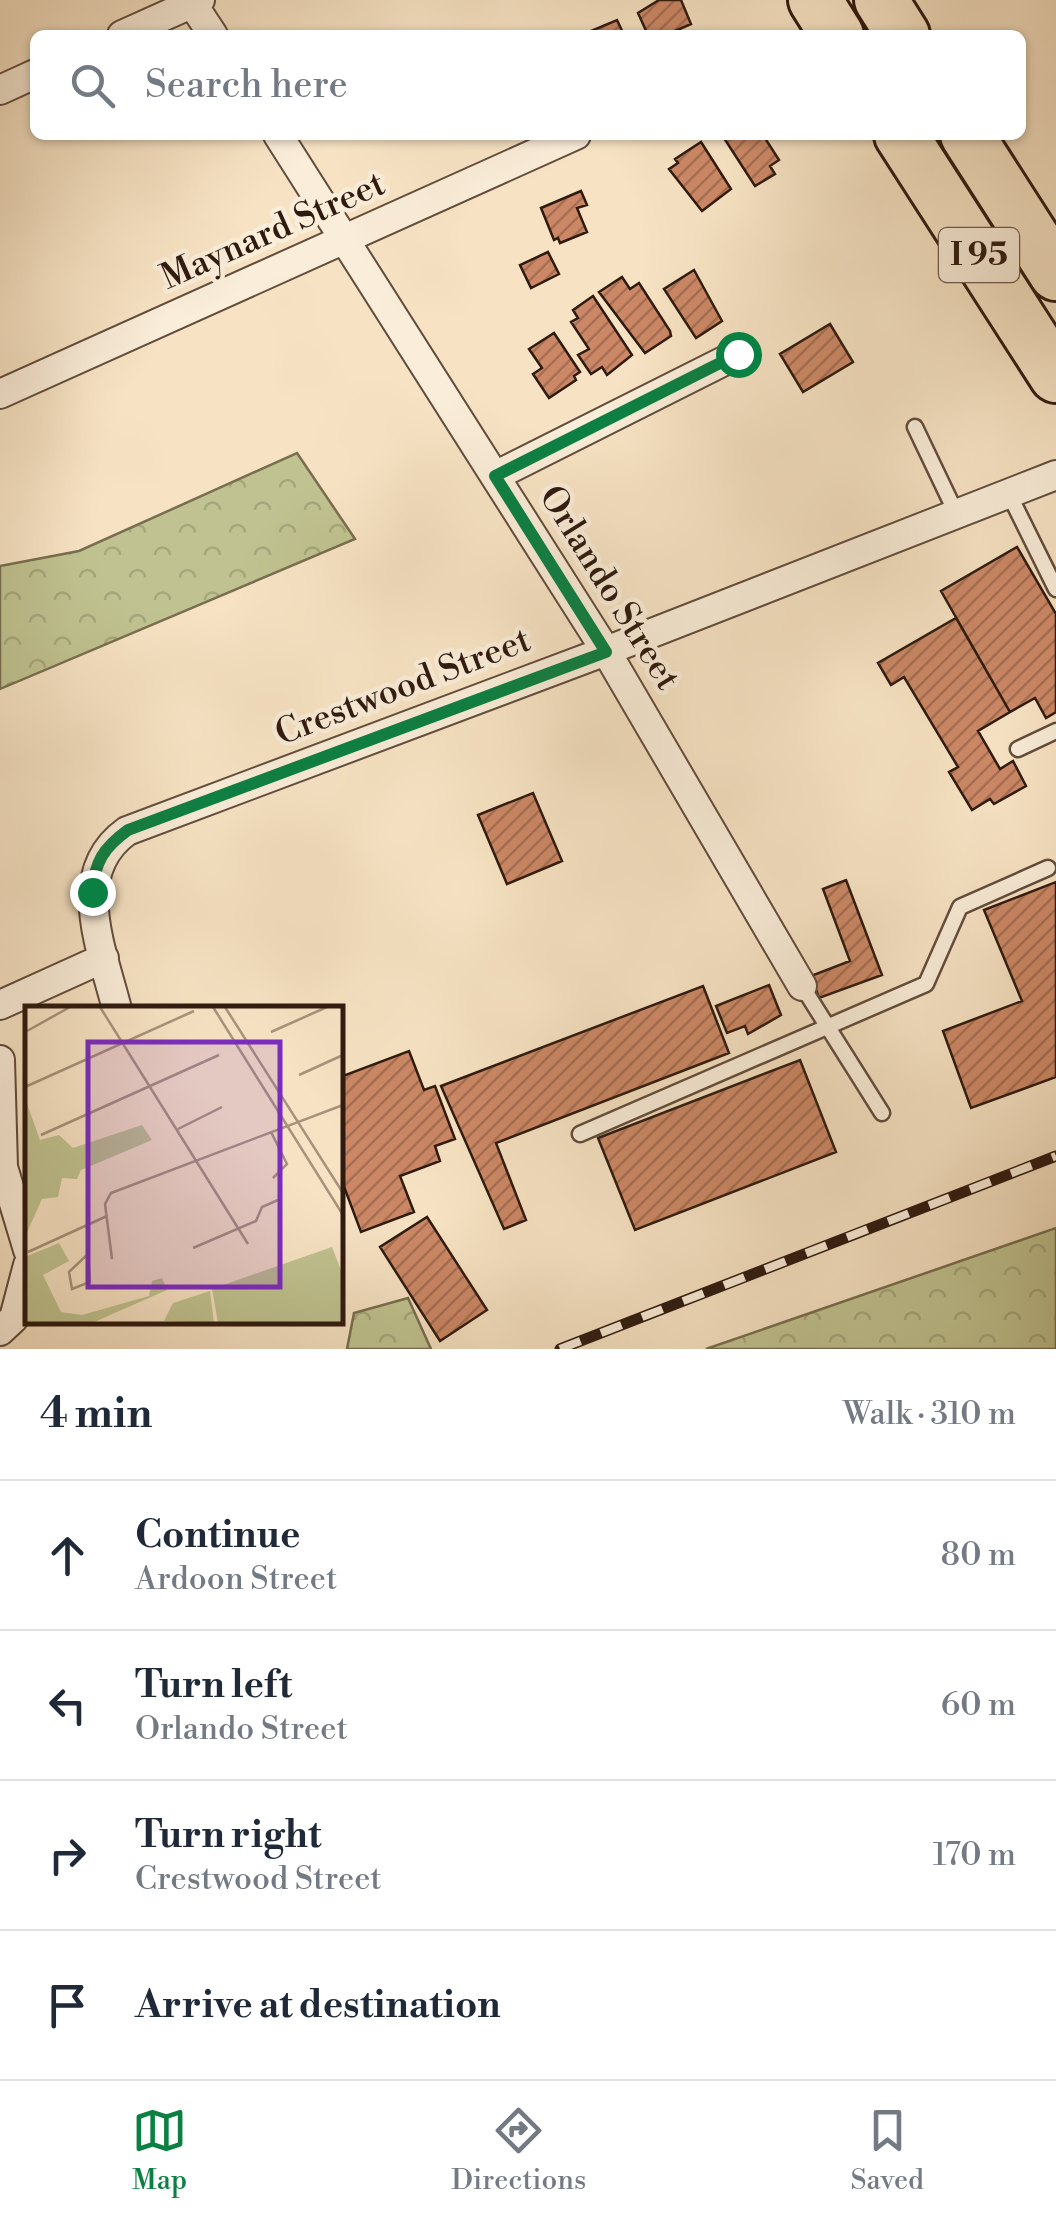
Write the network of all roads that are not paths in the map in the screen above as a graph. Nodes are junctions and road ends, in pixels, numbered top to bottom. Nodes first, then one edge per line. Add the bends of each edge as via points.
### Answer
1 (815, 0) edge
2 (880, 0) edge
3 (194, 1) edge
4 (133, 30) edge
5 (209, 30) edge
6 (834, 30) edge
7 (900, 30) edge
8 (30, 76) edge
9 (0, 90) edge
10 (281, 140) edge
11 (565, 140) edge
12 (905, 140) edge
13 (970, 140) edge
14 (346, 241) junction
15 (1056, 274) edge
16 (738, 354) dead end
17 (1056, 376) edge
18 (0, 394) edge
19 (915, 428) dead end
20 (495, 476) junction
21 (1056, 476) edge
22 (1009, 494) junction
23 (956, 515) junction
24 (1056, 589) edge
25 (606, 652) junction
26 (1056, 731) edge
27 (1018, 749) dead end
28 (1048, 868) dead end
29 (104, 958) junction
30 (802, 986) joint
31 (0, 1005) edge
32 (116, 1006) edge
33 (828, 1029) junction
34 (0, 1060) edge
35 (882, 1114) dead end
36 (580, 1134) dead end
37 (2, 1169) edge
38 (25, 1241) edge
39 (25, 1276) edge
40 (0, 1332) edge

1 - 6 highway
2 - 7 highway
3 - 4 street
3 - 5 street
8 - 9 street
10 - 14 street, Orlando Street
11 - 14 street, Maynard Street
12 - 17 highway, I 95
13 - 15 highway, I 95
14 - 18 street, Maynard Street
14 - 20 street, Orlando Street
16 - 20 street
19 - 23 lane
20 - 25 street, Orlando Street
21 - 22 street, Crestwood Street
22 - 23 street, Crestwood Street
22 - 24 lane
23 - 25 street, Crestwood Street
25 - 29 street, Crestwood Street via 128,830 106,846 94,867
25 - 30 street, Orlando Street
26 - 27 lane
28 - 33 lane via 960,907 926,984
29 - 31 street
29 - 32 street, Crestwood Street
30 - 33 lane
33 - 35 lane
33 - 36 lane
34 - 37 street
37 - 38 street
39 - 40 street via 14,1318

